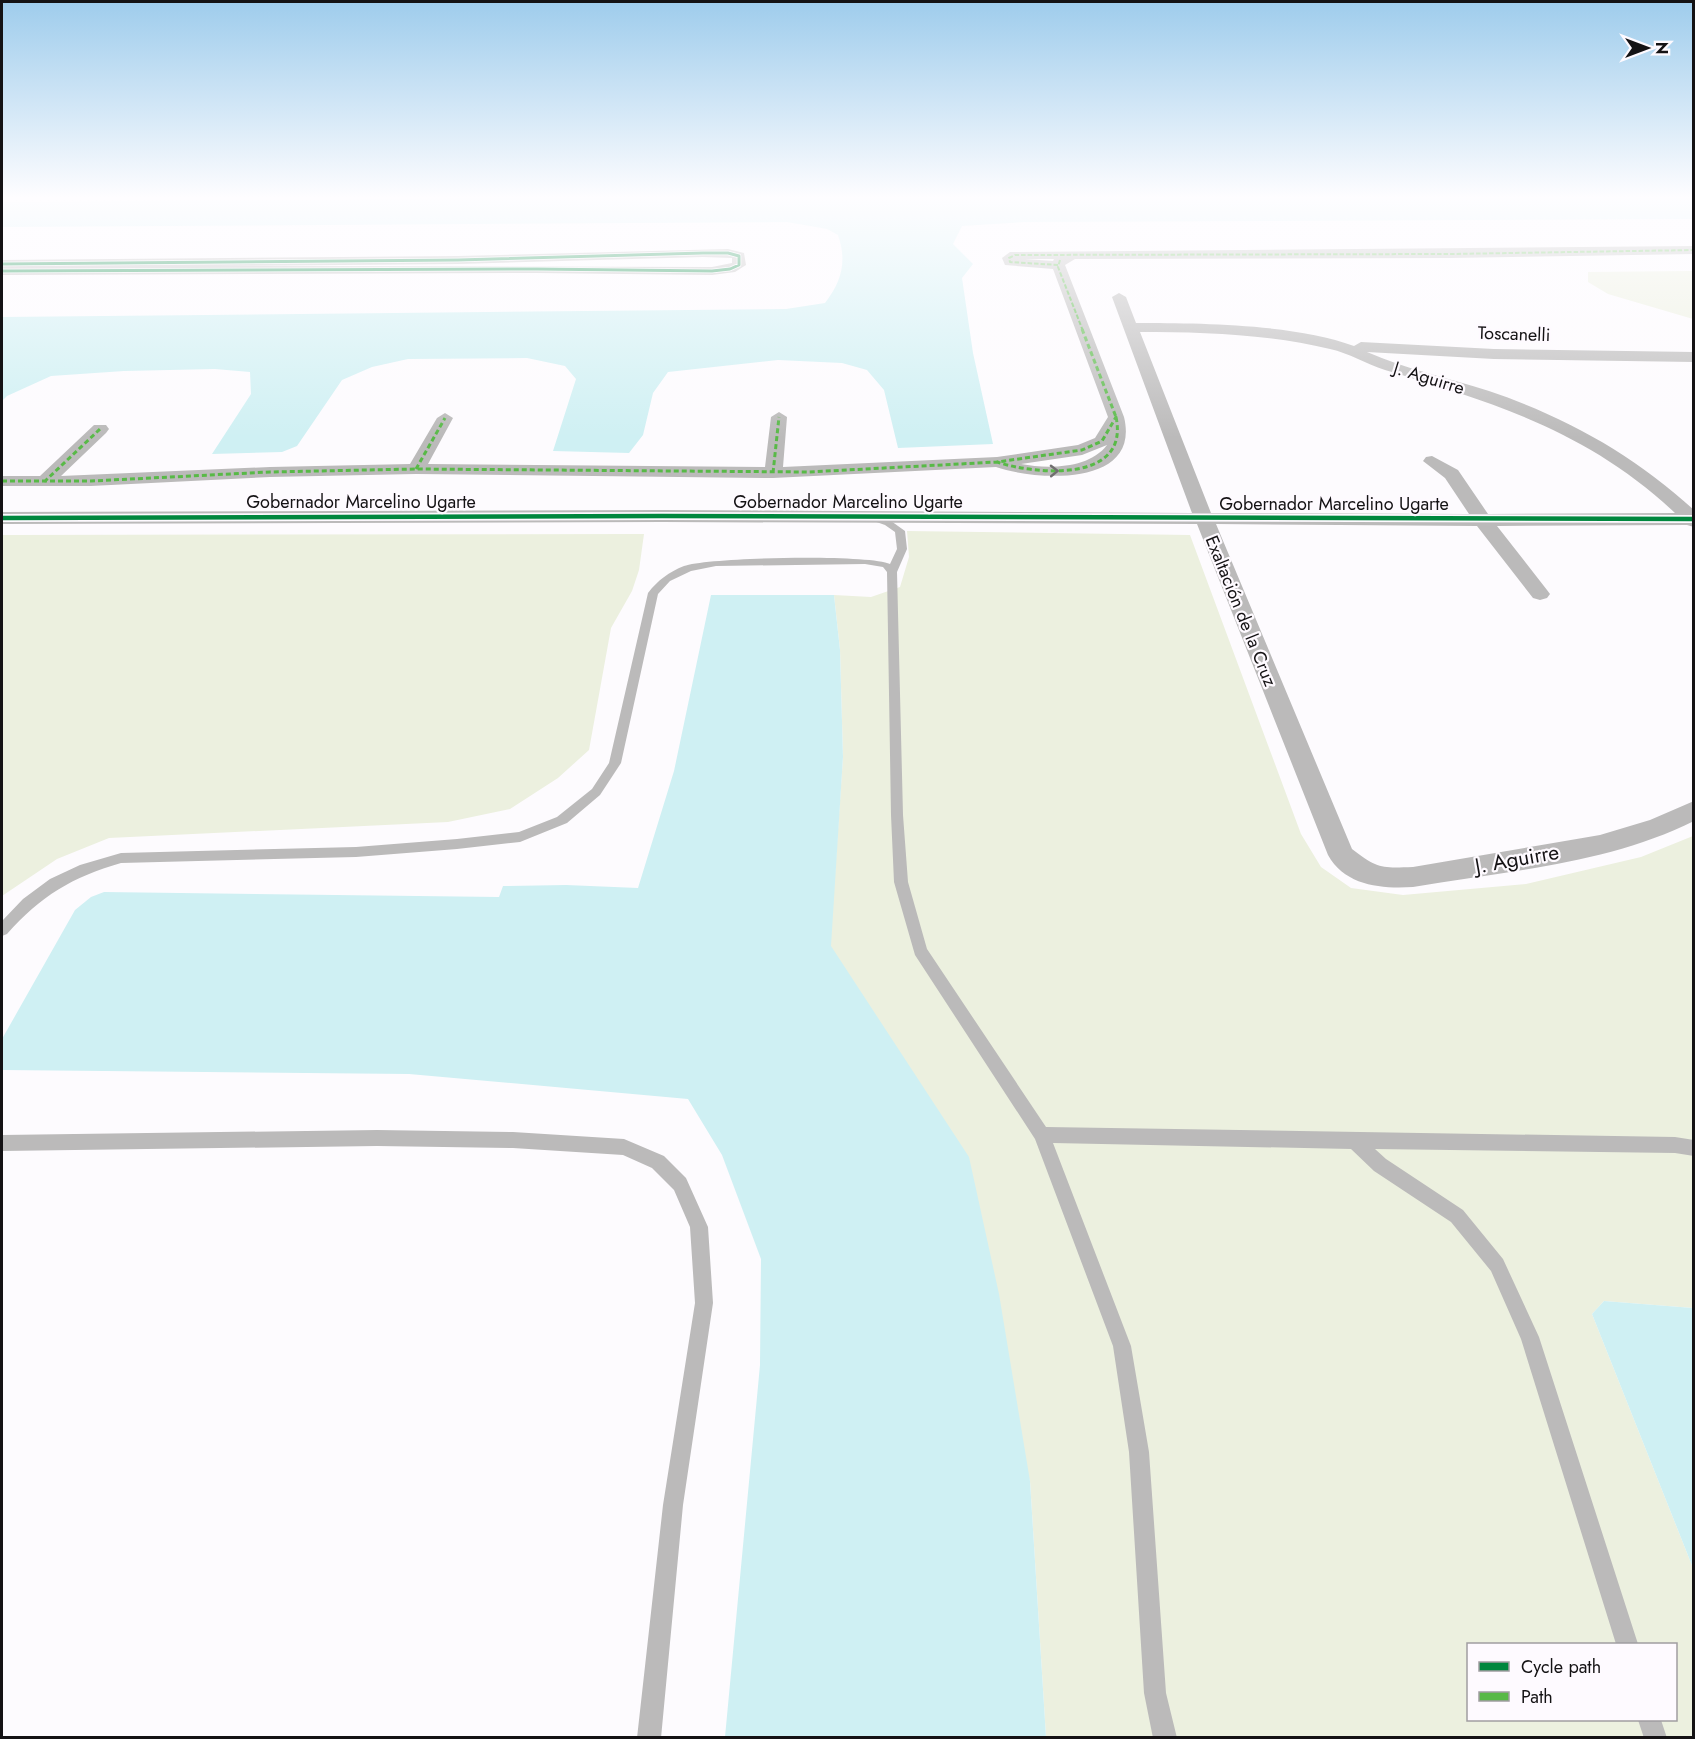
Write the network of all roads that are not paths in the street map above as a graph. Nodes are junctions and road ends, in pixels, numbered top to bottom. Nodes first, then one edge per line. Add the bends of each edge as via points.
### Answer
1 (1069, 276) edge
2 (1119, 297) dead end
3 (1131, 327) junction
4 (1332, 345) junction
5 (1694, 357) edge
6 (779, 417) dead end
7 (445, 418) dead end
8 (100, 429) dead end
9 (1432, 461) dead end
10 (416, 469) junction
11 (773, 473) junction
12 (2, 481) edge
13 (44, 482) junction
14 (871, 517) junction
15 (2, 518) edge
16 (1204, 519) junction
17 (1482, 520) junction
18 (1693, 520) edge
19 (892, 572) junction
20 (1540, 594) dead end
21 (1694, 810) edge
22 (1341, 855) joint
23 (2, 930) edge
24 (1042, 1135) junction
25 (1354, 1142) junction
26 (2, 1143) edge
27 (1694, 1148) edge
28 (1627, 1643) edge
29 (1651, 1721) edge
30 (649, 1737) edge
31 (1165, 1737) edge
32 (1656, 1737) edge

1 - 11 street via 1116,417 1119,435 1115,450 1101,461 1057,471 1025,470 997,462
2 - 3 street, Exaltación de la Cruz
3 - 4 street, J. Aguirre via 1253,334
3 - 16 street, Exaltación de la Cruz
4 - 5 street, Toscanelli via 1494,354
4 - 18 street, J. Aguirre via 1552,422 1612,455
6 - 11 street
7 - 10 street
8 - 13 street
9 - 17 street via 1452,474
10 - 11 street
10 - 13 street
12 - 13 street
14 - 15 street, Gobernador Marcelino Ugarte
14 - 16 street, Gobernador Marcelino Ugarte
14 - 19 lane via 900,531 902,549
16 - 17 street, Gobernador Marcelino Ugarte
16 - 22 street, Exaltación de la Cruz
17 - 18 street, Gobernador Marcelino Ugarte
17 - 20 street
19 - 23 lane via 877,561 716,563 688,568 666,579 652,593 615,763 597,792 562,820 520,837 356,852 121,858 85,867 53,882 19,909
19 - 24 lane via 901,882 920,951
21 - 22 street, J. Aguirre via 1659,827 1600,845 1413,877 1382,878 1364,873
24 - 25 lane
24 - 31 lane via 1122,1346 1139,1452 1155,1694
25 - 27 lane
25 - 28 lane via 1380,1165 1457,1216 1497,1265 1530,1337
26 - 30 lane via 513,1140 624,1147 658,1162 680,1184 699,1227 704,1303 673,1505
29 - 32 lane

